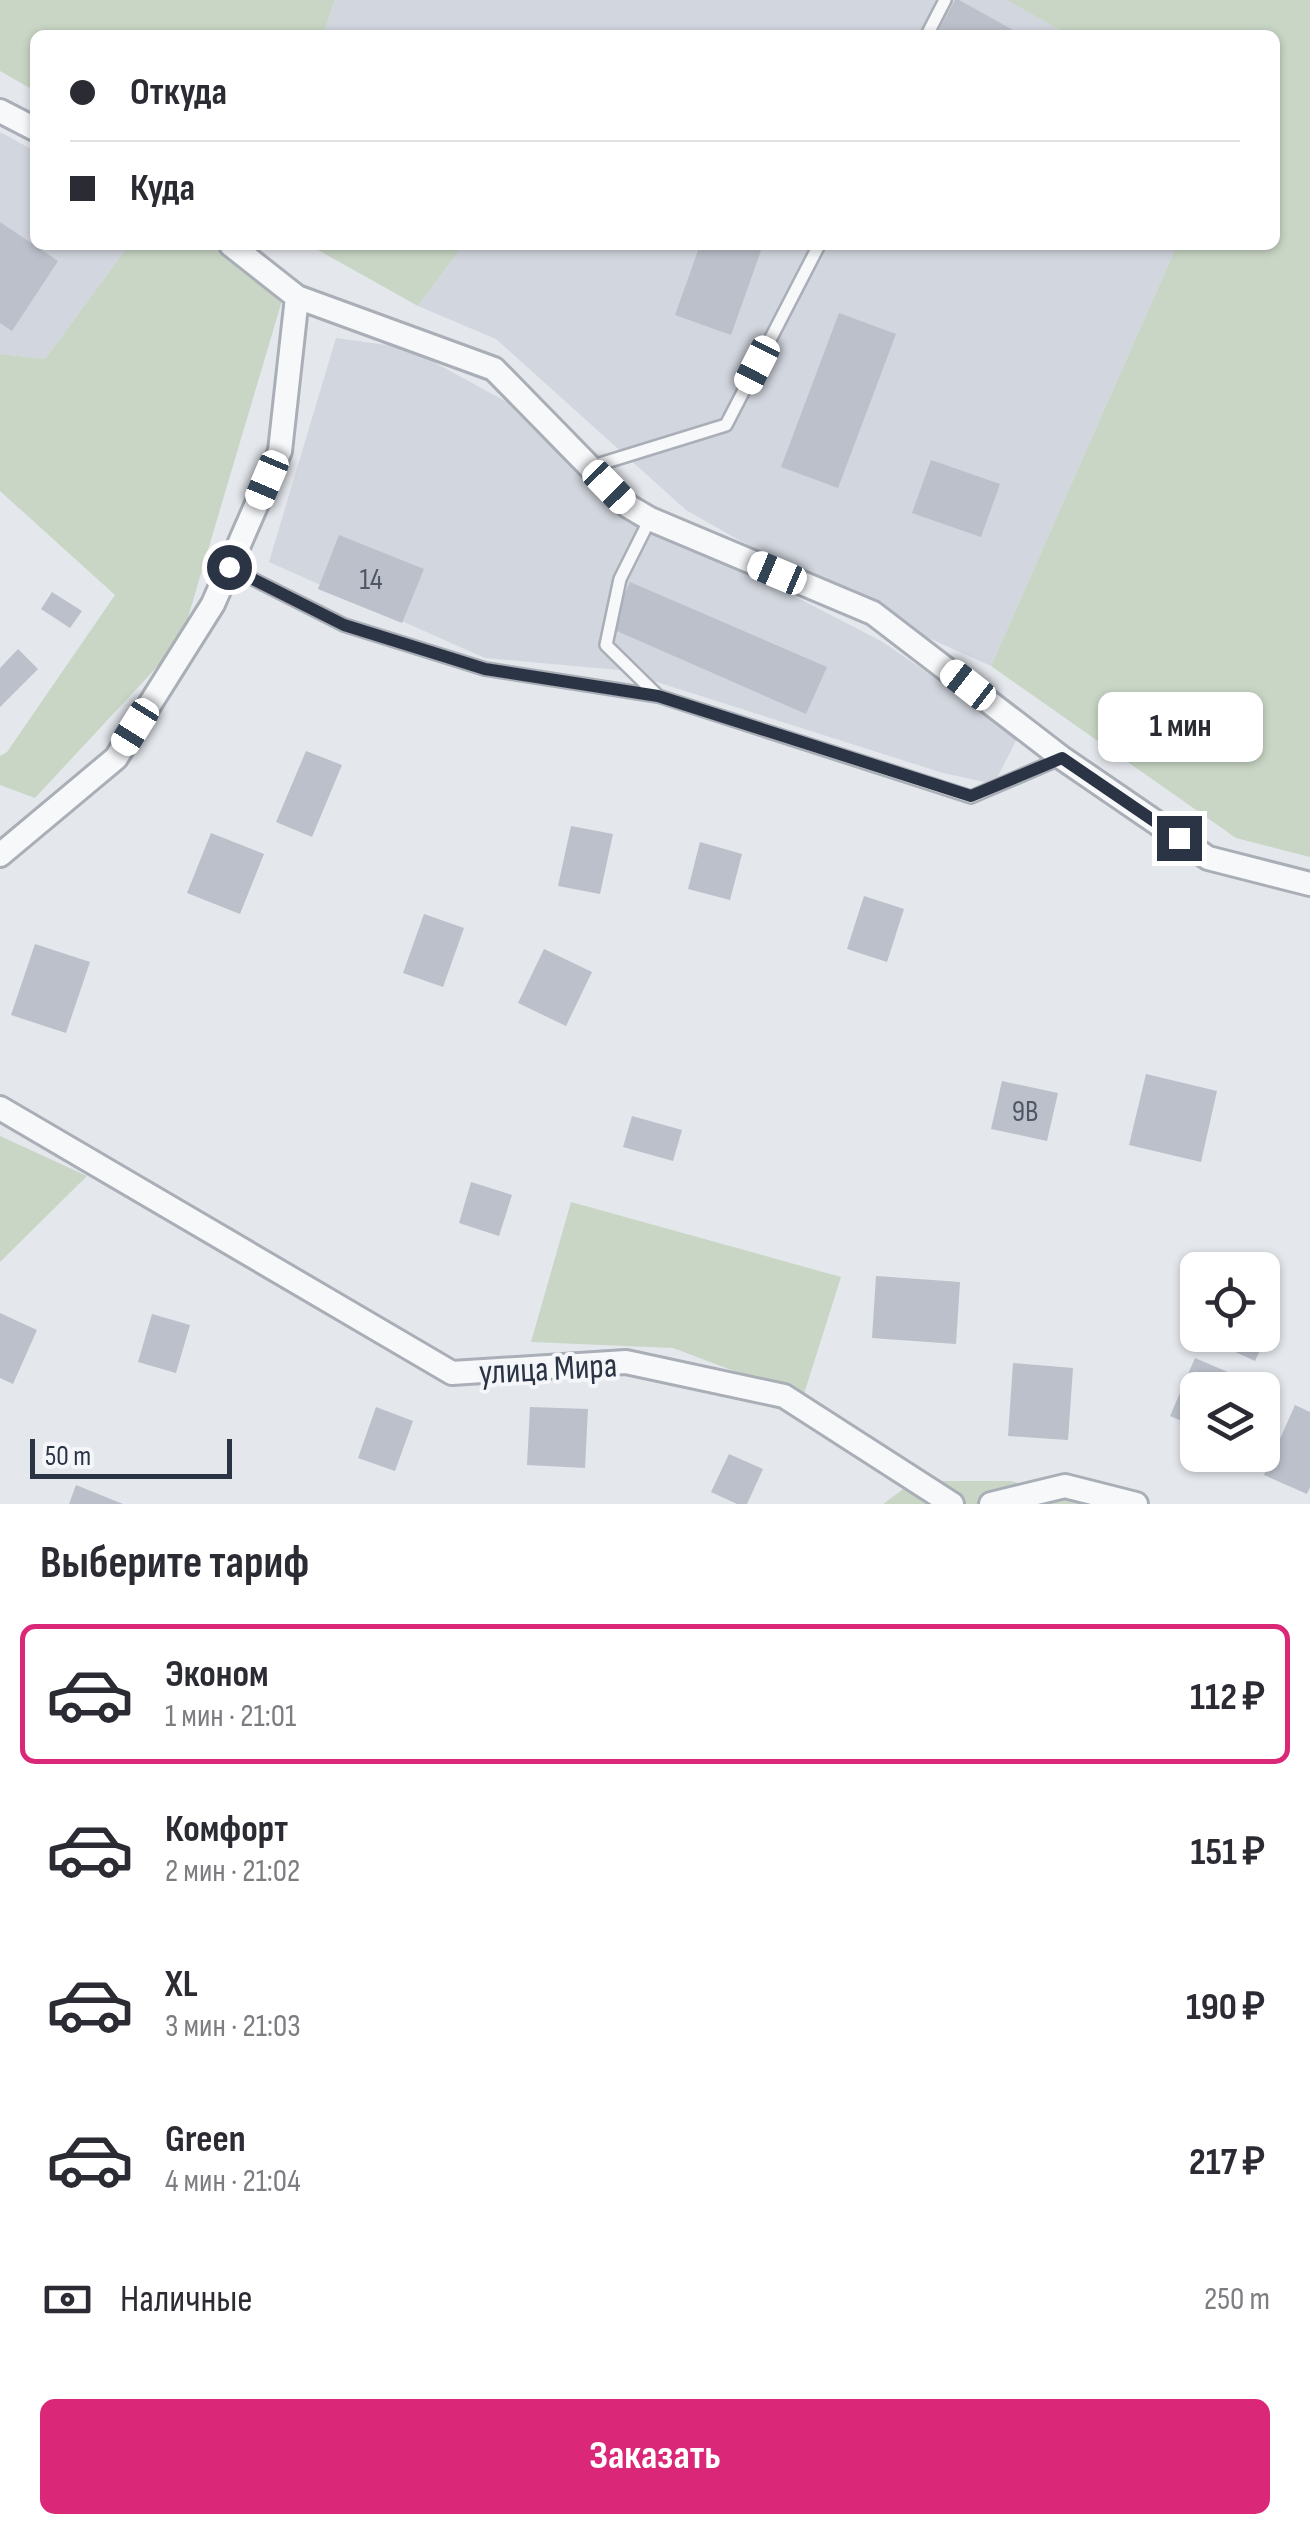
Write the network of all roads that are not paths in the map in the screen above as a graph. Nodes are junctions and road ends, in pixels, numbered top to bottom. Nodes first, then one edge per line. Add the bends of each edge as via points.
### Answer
1 (945, 0) edge
2 (930, 30) edge
3 (0, 111) edge
4 (30, 126) edge
5 (237, 250) edge
6 (816, 250) edge
7 (297, 297) junction
8 (590, 467) junction
9 (650, 519) junction
10 (229, 567) junction
11 (658, 696) junction
12 (1062, 758) junction
13 (0, 855) edge
14 (1310, 884) edge
15 (0, 1108) edge
16 (952, 1504) edge
17 (991, 1504) edge
18 (1136, 1504) edge

1 - 2 lane
3 - 4 street
5 - 7 street
6 - 8 lane via 726,425
7 - 8 street via 494,369
7 - 10 street via 280,451
8 - 9 street
9 - 11 lane via 620,579 606,645
9 - 12 street via 873,613
10 - 11 lane via 344,625 485,669
10 - 13 street via 213,604 116,758
11 - 12 lane via 971,796
12 - 14 street via 1208,858
15 - 16 street, улица Мира via 452,1374 626,1362 784,1396
17 - 18 street via 1064,1486

